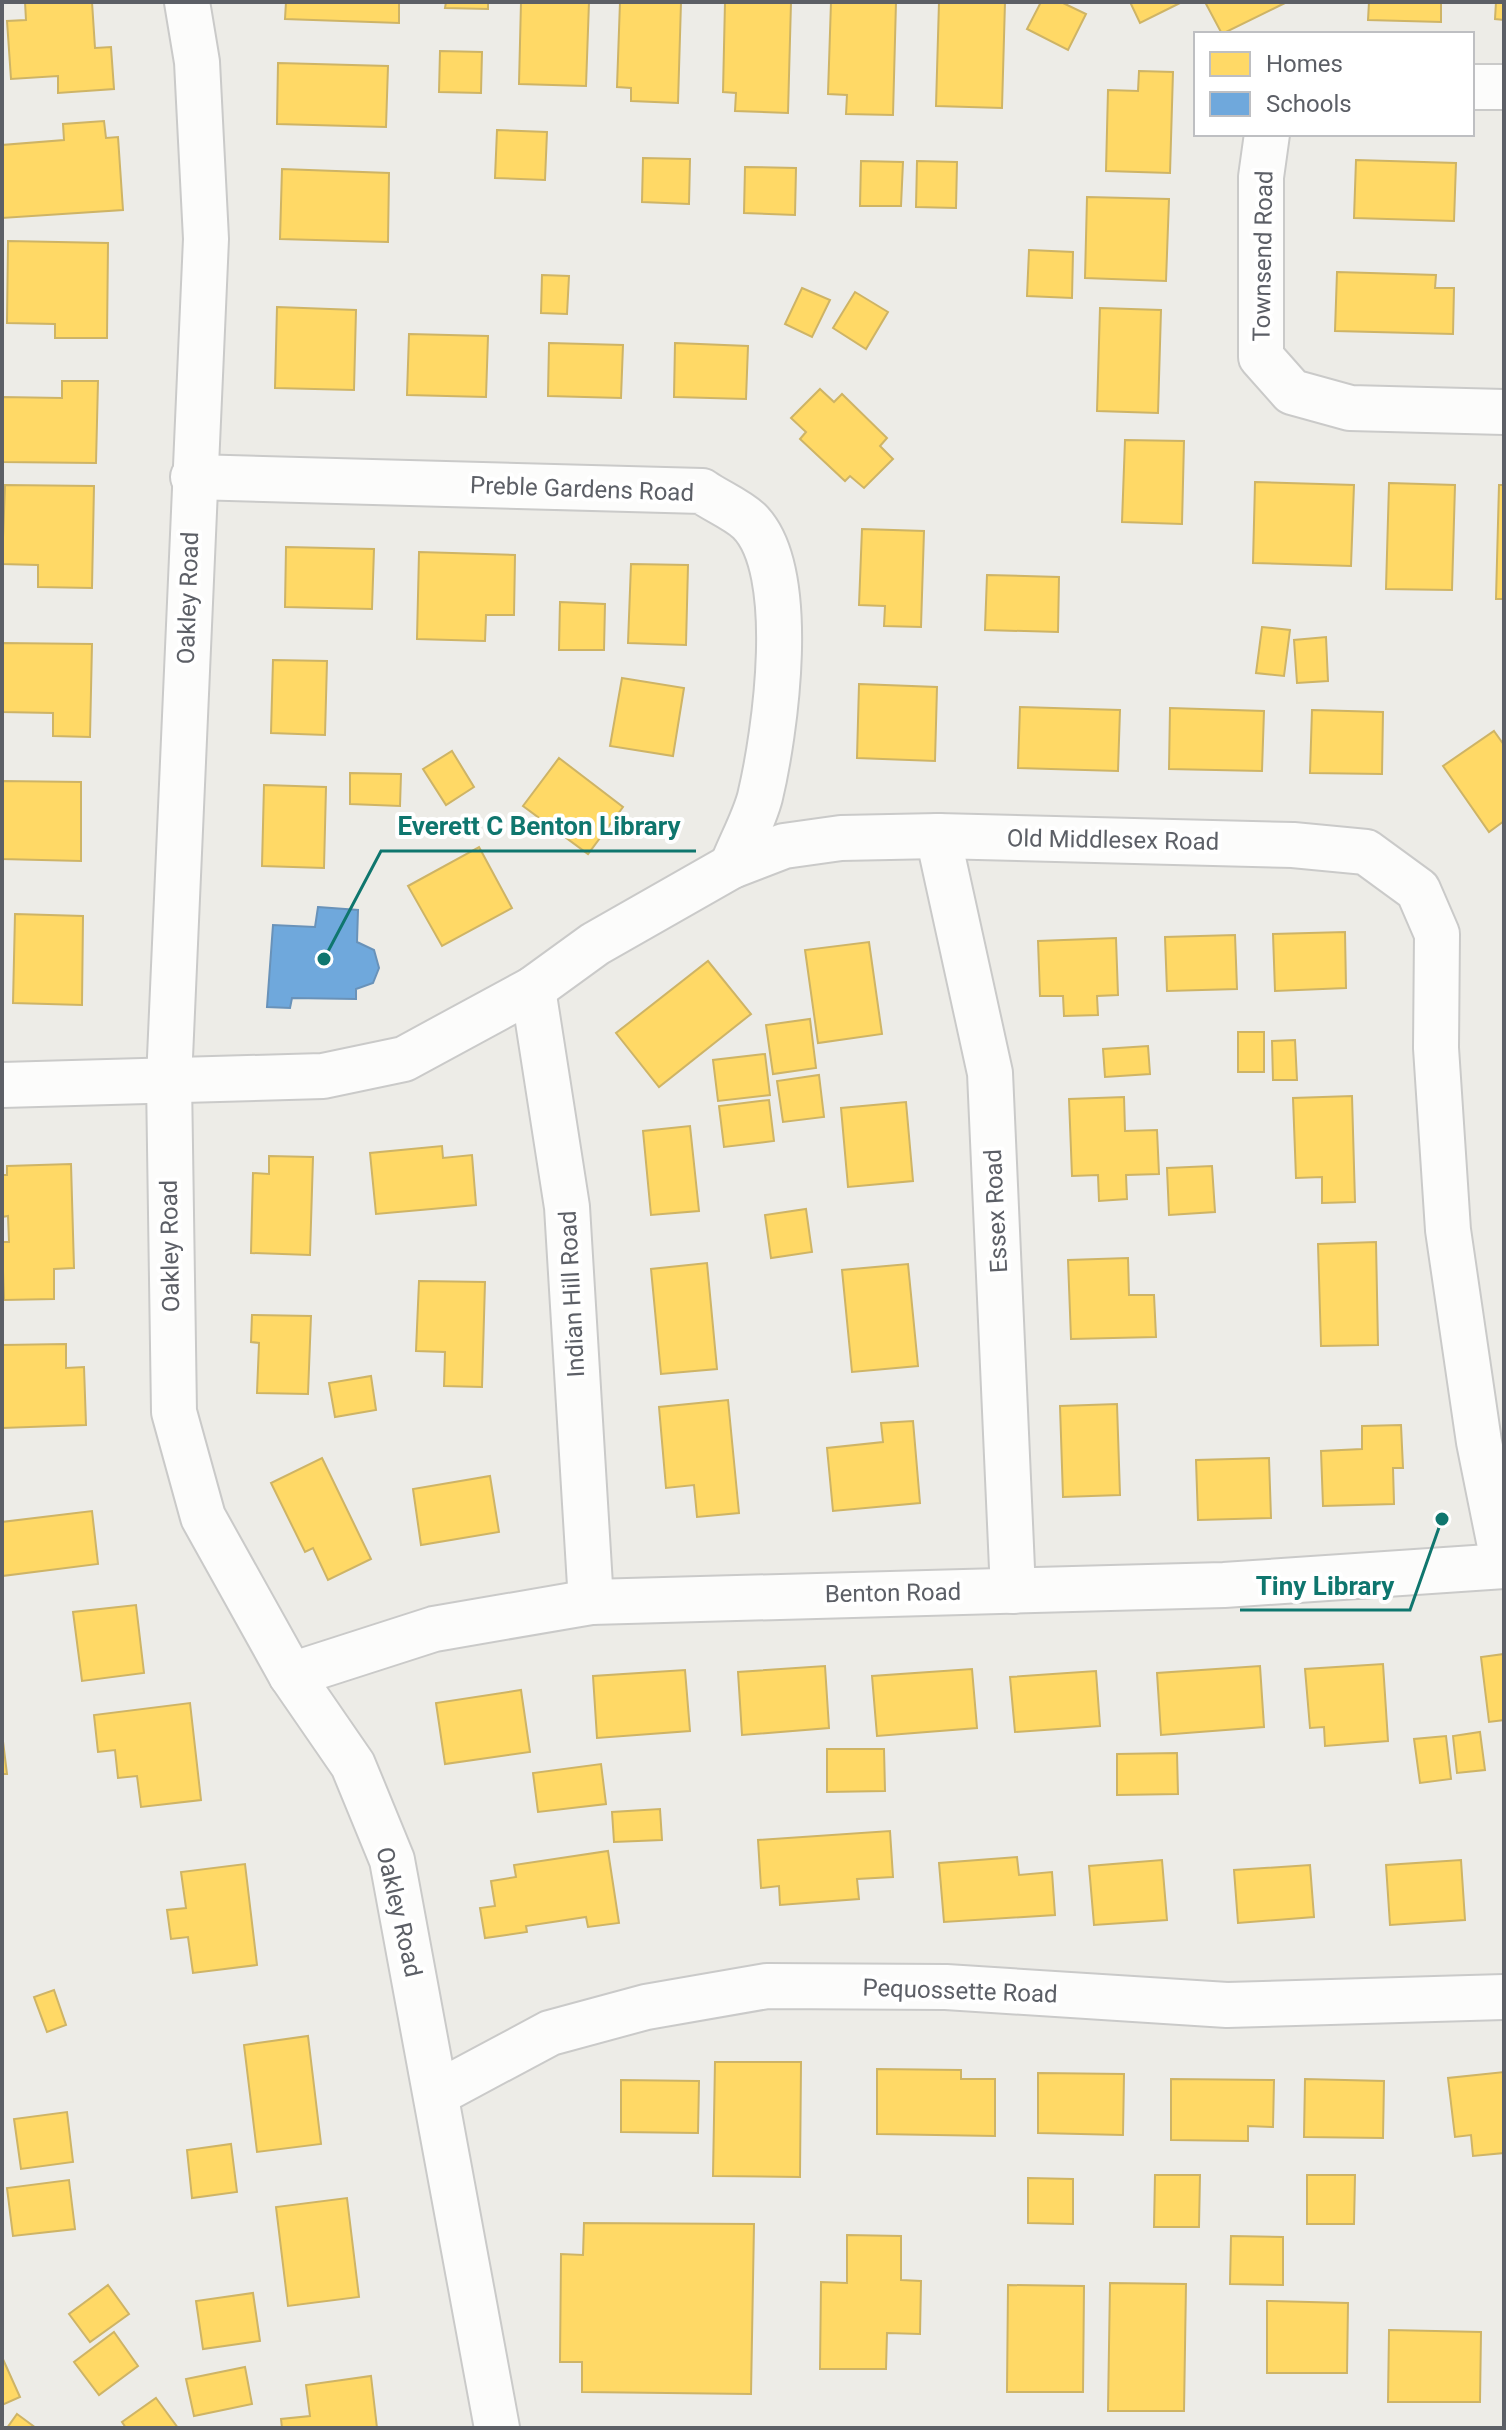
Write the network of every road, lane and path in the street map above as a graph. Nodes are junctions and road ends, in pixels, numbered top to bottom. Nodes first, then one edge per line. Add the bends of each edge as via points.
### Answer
1 (187, 2) edge
2 (1474, 87) edge
3 (1504, 87) edge
4 (1267, 136) edge
5 (1504, 412) edge
6 (193, 477) junction
7 (938, 836) junction
8 (732, 866) junction
9 (533, 989) junction
10 (169, 1080) junction
11 (2, 1085) edge
12 (1504, 1566) edge
13 (1013, 1591) junction
14 (591, 1602) junction
15 (291, 1675) junction
16 (1504, 1997) edge
17 (436, 2094) junction
18 (497, 2428) edge

1 - 6 street, Oakley Road via 197,62 206,239
2 - 3 street
4 - 5 street, Townsend Road via 1261,177 1261,357 1292,392 1350,408
6 - 8 street, Preble Gardens Road via 702,491 749,522 768,553 780,603 774,711 760,799
6 - 10 street, Oakley Road
7 - 8 street, Old Middlesex Road via 841,838 784,846
7 - 12 street, Old Middlesex Road via 1293,845 1366,852 1418,890 1437,934 1436,1048 1448,1230 1479,1442
7 - 13 street, Essex Road via 990,1073
8 - 9 street, Old Middlesex Road via 595,944
9 - 10 street, Old Middlesex Road via 404,1059 323,1076
9 - 14 street, Indian Hill Road via 567,1207
10 - 11 street, Old Middlesex Road
10 - 15 street, Oakley Road via 174,1412 203,1517
12 - 13 street, Benton Road via 1224,1585
13 - 14 street, Benton Road
14 - 15 street, Benton Road via 434,1629
15 - 17 street, Oakley Road via 353,1765 392,1860
16 - 17 street, Pequossette Road via 1227,2005 946,1987 767,1986 646,2007 550,2033
17 - 18 street, Oakley Road

